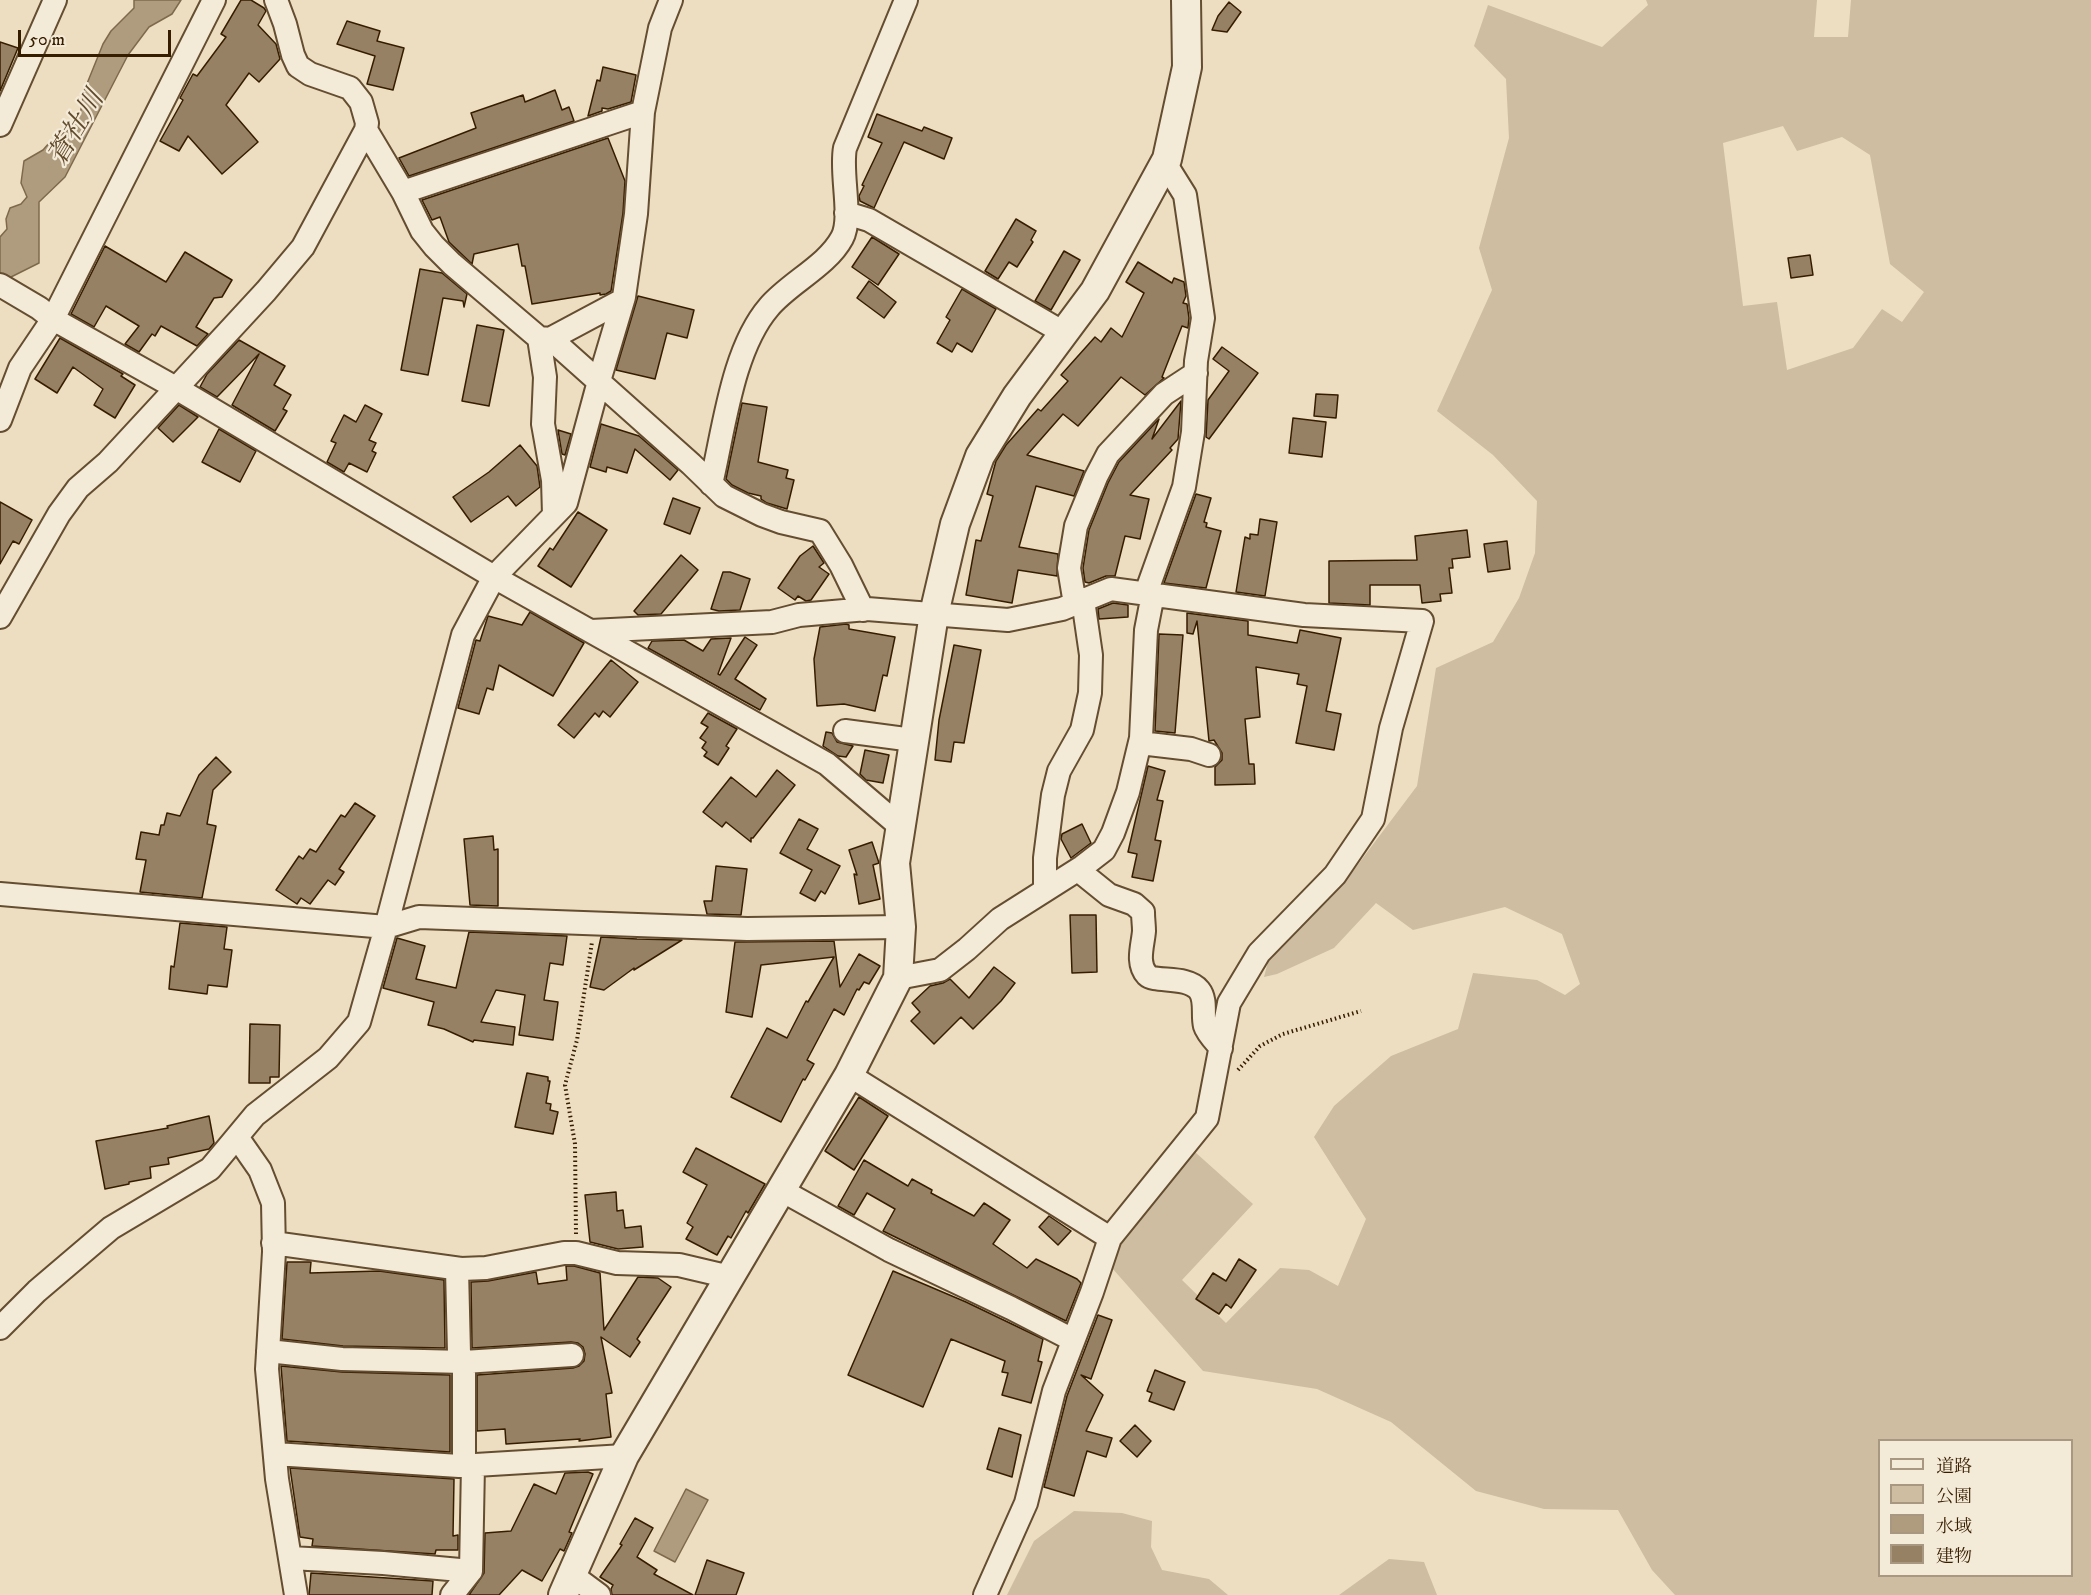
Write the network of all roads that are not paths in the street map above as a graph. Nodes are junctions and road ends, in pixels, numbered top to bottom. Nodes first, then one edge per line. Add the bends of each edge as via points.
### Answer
1 (55, 0) edge
2 (214, 0) edge
3 (276, 0) edge
4 (671, 0) edge
5 (906, 0) edge
6 (1186, 0) edge
7 (643, 112) junction
8 (0, 125) edge
9 (366, 130) junction
10 (1165, 163) junction
11 (403, 192) junction
12 (846, 213) junction
13 (0, 285) edge
14 (623, 300) junction
15 (46, 314) junction
16 (1064, 333) junction
17 (544, 338) junction
18 (1196, 374) junction
19 (599, 381) junction
20 (176, 388) junction
21 (0, 420) edge
22 (711, 484) junction
23 (554, 515) junction
24 (494, 577) junction
25 (1150, 594) junction
26 (1079, 602) junction
27 (863, 609) junction
28 (934, 614) junction
29 (0, 617) edge
30 (591, 631) junction
31 (845, 731) dead end
32 (914, 740) junction
33 (1140, 743) junction
34 (1209, 755) dead end
35 (902, 828) junction
36 (1078, 870) junction
37 (1045, 890) junction
38 (0, 894) edge
39 (386, 927) junction
40 (901, 927) junction
41 (898, 978) junction
42 (1221, 1048) junction
43 (849, 1075) junction
44 (237, 1137) junction
45 (781, 1190) junction
46 (1110, 1238) junction
47 (273, 1243) junction
48 (456, 1269) junction
49 (730, 1277) junction
50 (0, 1328) edge
51 (1073, 1340) junction
52 (268, 1351) junction
53 (572, 1354) dead end
54 (464, 1362) junction
55 (275, 1454) junction
56 (624, 1456) junction
57 (468, 1465) junction
58 (290, 1558) junction
59 (471, 1571) junction
60 (568, 1585) edge
61 (296, 1595) edge
62 (452, 1595) edge
63 (599, 1595) edge
64 (985, 1595) edge

1 - 8 street
2 - 15 street
3 - 9 street via 298,66 350,88 362,102
4 - 7 street via 660,28
5 - 12 street via 845,148
6 - 10 street via 1187,67
7 - 11 street
7 - 14 street via 636,214
9 - 11 street
9 - 20 street via 303,247
10 - 16 street via 1095,291
10 - 18 street via 1185,195 1201,301 1203,318
11 - 17 street via 434,246
12 - 16 street via 869,220
12 - 22 street via 842,238 768,308 748,340 733,382
13 - 15 street
14 - 17 street
14 - 19 street
15 - 20 street
15 - 21 street
16 - 28 street via 1017,396 980,456 955,524
17 - 19 street
17 - 23 street via 543,424 553,480
18 - 25 street via 1193,432 1184,487
18 - 26 street via 1164,394 1108,454 1096,477 1076,526 1069,568
19 - 22 street
19 - 23 street via 566,503
20 - 24 street
20 - 29 street via 108,462 78,488
22 - 27 street via 724,496 762,515 820,531
23 - 24 street
24 - 30 street
24 - 39 street via 463,635
25 - 26 street via 1111,589
25 - 33 street
25 - 42 street via 1304,615 1422,621 1391,728 1373,819 1335,875 1259,953 1229,1003
26 - 28 street via 1008,620
26 - 37 street via 1091,655 1090,693 1082,730 1059,771 1053,795
27 - 28 street
27 - 30 street via 799,615 772,622
28 - 32 street
30 - 35 street via 827,764
31 - 32 street
32 - 35 street
33 - 34 street
33 - 36 street via 1113,833 1104,850
35 - 40 street via 895,863
36 - 37 street
36 - 42 street via 1109,895 1134,904 1143,912 1141,962 1146,974 1152,979 1190,983 1200,991 1205,1027
37 - 41 street via 1000,918 940,970
38 - 39 street
39 - 40 street via 419,917 747,928
39 - 44 street via 359,1022 328,1058 255,1115
40 - 41 street
41 - 43 street
42 - 46 street via 1207,1118
43 - 45 street
43 - 46 street
44 - 47 street via 260,1170 273,1203
44 - 50 street via 210,1169 111,1228
45 - 49 street
45 - 51 street via 889,1250
46 - 51 street
47 - 48 street
47 - 52 street
48 - 49 street via 576,1253 617,1263 679,1265
48 - 54 street via 459,1353
49 - 56 street
51 - 64 street via 1054,1391 1026,1503
52 - 54 street via 342,1359
52 - 55 street
53 - 54 street
54 - 57 street
55 - 57 street
55 - 58 street
56 - 57 street
56 - 60 street
57 - 59 street
58 - 59 street
58 - 61 street
59 - 62 street
60 - 63 street

